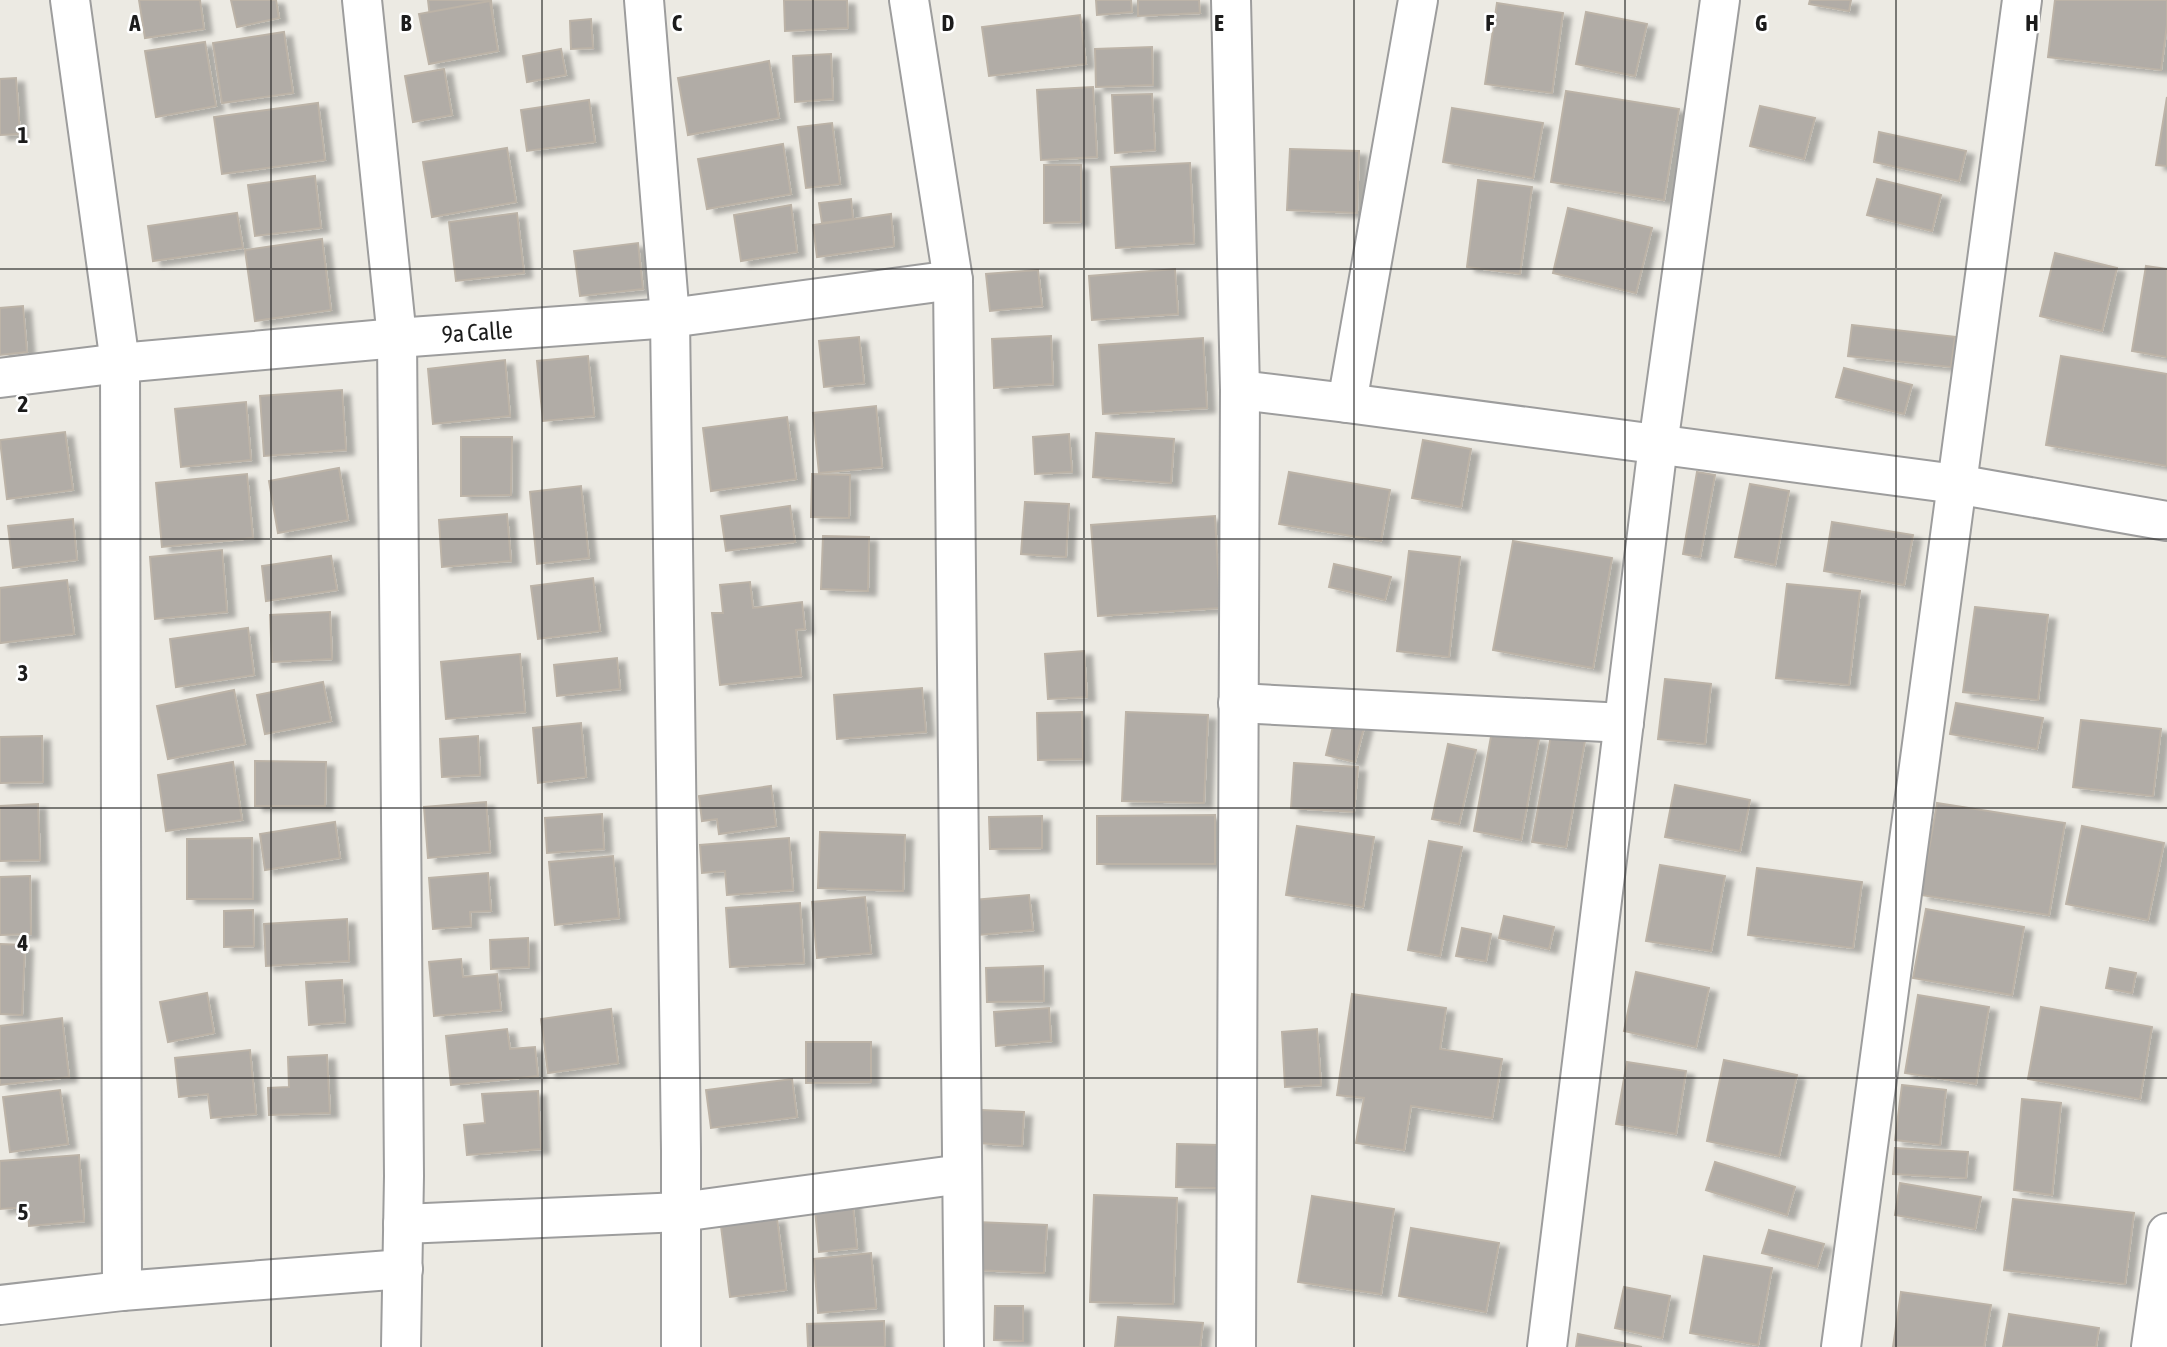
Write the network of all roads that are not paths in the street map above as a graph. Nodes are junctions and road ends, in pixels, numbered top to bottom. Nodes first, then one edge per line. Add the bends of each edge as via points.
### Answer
1 (71, 0) edge
2 (362, 0) edge
3 (644, 0) edge
4 (909, 0) edge
5 (1231, 0) edge
6 (1418, 0) edge
7 (1720, 0) edge
8 (2022, 0) edge
9 (953, 280) junction
10 (670, 318) junction
11 (397, 338) junction
12 (120, 363) junction
13 (0, 377) edge
14 (1240, 390) junction
15 (1347, 403) junction
16 (1658, 445) junction
17 (1956, 484) junction
18 (2167, 521) edge
19 (1238, 704) junction
20 (1624, 723) junction
21 (962, 1174) junction
22 (681, 1212) junction
23 (404, 1224) junction
24 (2167, 1233) edge
25 (403, 1269) junction
26 (122, 1291) junction
27 (0, 1304) edge
28 (401, 1347) edge
29 (681, 1347) edge
30 (964, 1347) edge
31 (1236, 1347) edge
32 (1547, 1347) edge
33 (1841, 1347) edge
34 (2151, 1347) edge

1 - 12 street
2 - 11 street
3 - 10 street
4 - 9 street
5 - 14 street
6 - 15 street
7 - 16 street
8 - 17 street
9 - 10 street, 9a Calle
9 - 21 street
10 - 11 street, 9a Calle
10 - 22 street
11 - 12 street, 9a Calle
11 - 23 street
12 - 13 street, 9a Calle
12 - 26 street
14 - 15 street
14 - 19 street
15 - 16 street
16 - 17 street
16 - 20 street
17 - 18 street
17 - 33 street
19 - 20 street
19 - 31 street
20 - 32 street
21 - 22 street
21 - 30 street
22 - 23 street
22 - 29 street
23 - 25 street
24 - 34 street
25 - 26 street
25 - 28 street
26 - 27 street

